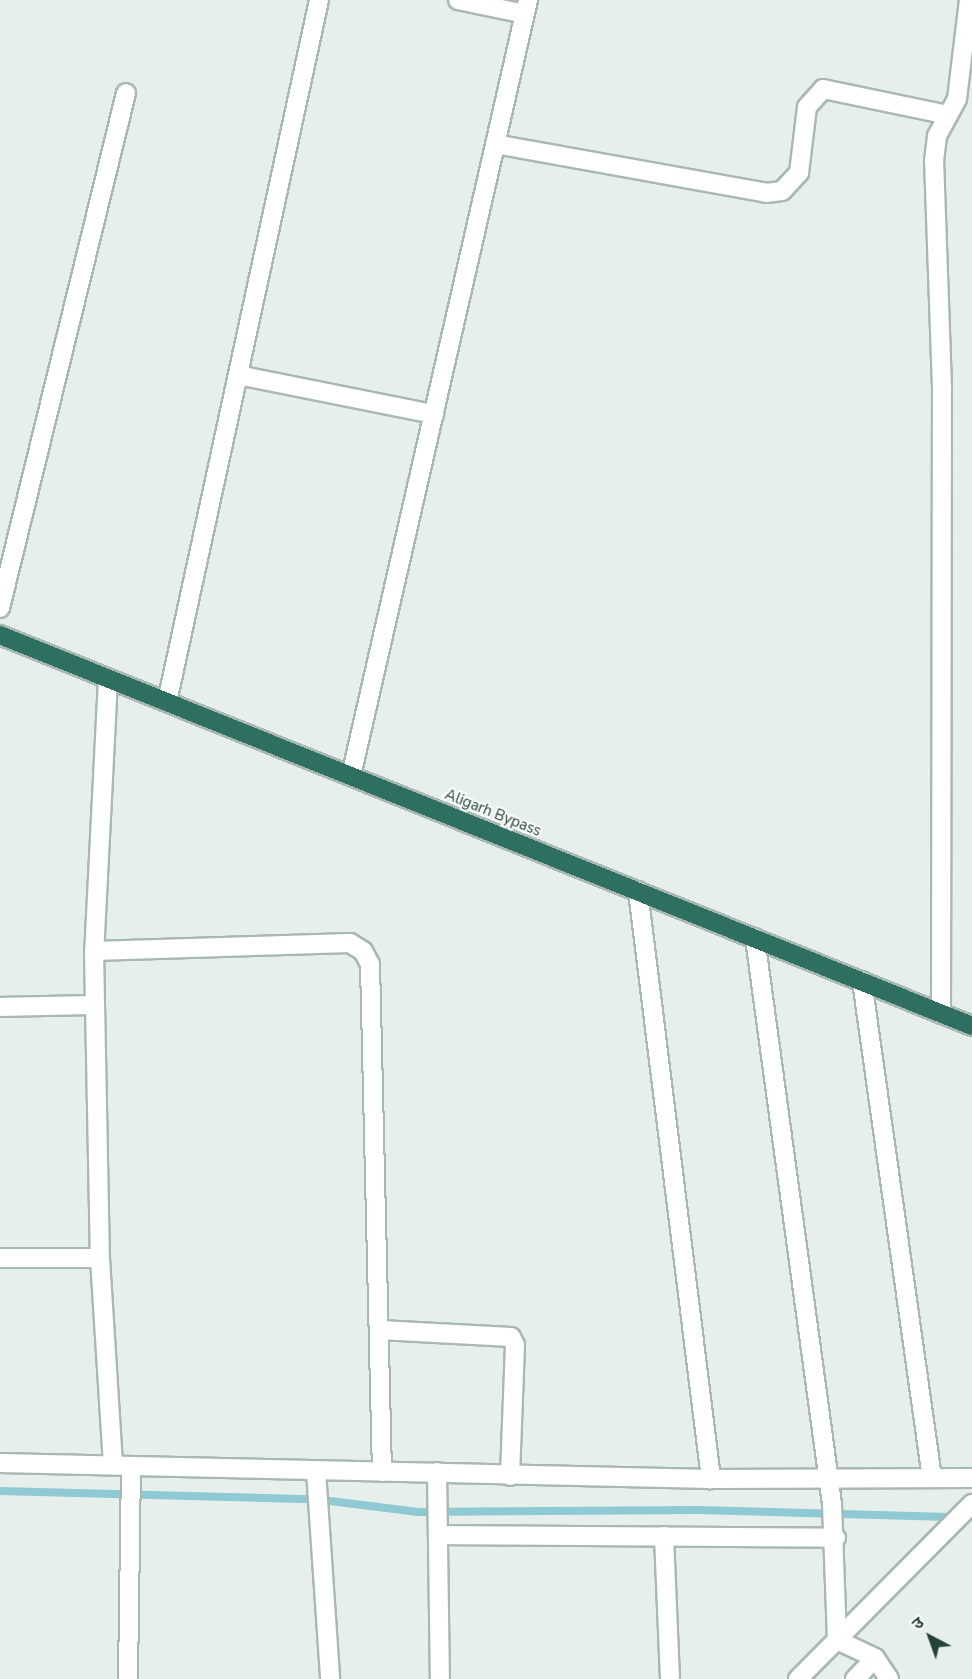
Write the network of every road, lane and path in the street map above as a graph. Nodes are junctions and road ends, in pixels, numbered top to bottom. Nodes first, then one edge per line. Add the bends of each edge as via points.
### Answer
1 (319, 0) edge
2 (458, 0) edge
3 (969, 0) edge
4 (526, 7) edge
5 (126, 93) dead end
6 (948, 115) junction
7 (495, 144) junction
8 (238, 375) junction
9 (434, 414) junction
10 (0, 608) edge
11 (0, 635) edge
12 (108, 679) junction
13 (167, 702) junction
14 (351, 776) junction
15 (638, 891) junction
16 (756, 938) junction
17 (94, 951) junction
18 (862, 981) junction
19 (95, 1005) junction
20 (0, 1007) edge
21 (941, 1014) junction
22 (972, 1026) edge
23 (0, 1258) edge
24 (100, 1258) junction
25 (380, 1330) junction
26 (0, 1463) edge
27 (113, 1465) junction
28 (316, 1471) junction
29 (382, 1472) junction
30 (436, 1472) junction
31 (510, 1476) junction
32 (932, 1478) junction
33 (972, 1478) edge
34 (711, 1479) junction
35 (830, 1480) junction
36 (131, 1482) junction
37 (972, 1504) edge
38 (834, 1521) junction
39 (438, 1535) junction
40 (664, 1536) junction
41 (856, 1649) junction
42 (128, 1679) edge
43 (330, 1679) edge
44 (440, 1679) edge
45 (670, 1679) edge
46 (798, 1679) edge
47 (855, 1679) edge
48 (889, 1679) edge

1 - 8 street
2 - 4 street
3 - 6 street via 957,99
4 - 7 street
5 - 10 street
6 - 7 street via 823,89 807,107 799,173 782,191 766,193
6 - 21 street via 937,136 934,160 942,400
7 - 9 street
8 - 9 street
8 - 13 street
9 - 14 street
11 - 12 highway, Aligarh Bypass
12 - 13 highway, Aligarh Bypass
12 - 17 street
13 - 14 highway, Aligarh Bypass
14 - 15 highway, Aligarh Bypass
15 - 16 highway, Aligarh Bypass
15 - 34 street
16 - 18 highway, Aligarh Bypass
16 - 35 street
17 - 19 street
17 - 25 street via 350,943 363,951 370,964
18 - 21 highway, Aligarh Bypass
18 - 32 street
19 - 20 street
19 - 24 street
21 - 22 highway, Aligarh Bypass
23 - 24 street
24 - 27 street
25 - 29 street
25 - 31 street via 510,1337 515,1345
26 - 27 street
27 - 36 street
28 - 29 street
28 - 36 street
28 - 43 street
29 - 30 street
30 - 31 street
30 - 39 street
31 - 34 street
32 - 33 street
32 - 35 street
34 - 35 street
35 - 38 street
36 - 42 street
37 - 41 street
38 - 40 street
38 - 41 street
39 - 40 street
39 - 44 street
40 - 45 street
41 - 46 street
41 - 47 street
41 - 48 street

